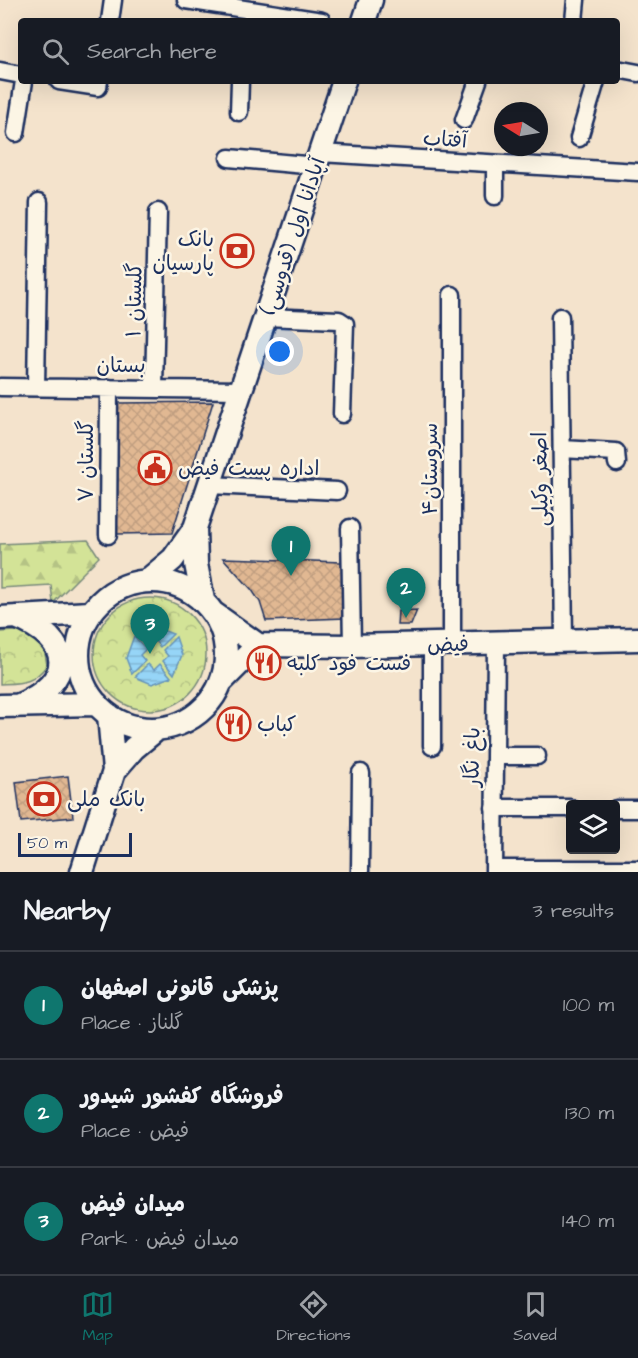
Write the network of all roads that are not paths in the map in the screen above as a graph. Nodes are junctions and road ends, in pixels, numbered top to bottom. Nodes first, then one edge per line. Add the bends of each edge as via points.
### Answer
1 (113, 0) edge
2 (186, 0) edge
3 (371, 0) edge
4 (576, 0) edge
5 (241, 15) edge
6 (110, 18) edge
7 (282, 18) edge
8 (365, 18) edge
9 (574, 18) edge
10 (620, 70) edge
11 (0, 71) edge
12 (638, 73) edge
13 (18, 74) edge
14 (24, 84) edge
15 (78, 84) edge
16 (98, 84) edge
17 (240, 84) edge
18 (344, 84) edge
19 (477, 84) edge
20 (596, 84) edge
21 (239, 112) dead end
22 (464, 120) dead end
23 (16, 133) dead end
24 (579, 138) dead end
25 (229, 158) dead end
26 (318, 160) junction
27 (495, 165) junction
28 (638, 172) edge
29 (495, 196) dead end
30 (39, 202) dead end
31 (158, 212) dead end
32 (452, 295) dead end
33 (265, 317) junction
34 (560, 317) dead end
35 (0, 387) edge
36 (36, 387) junction
37 (109, 388) junction
38 (154, 388) junction
39 (241, 390) junction
40 (342, 414) dead end
41 (562, 449) junction
42 (617, 463) dead end
43 (209, 485) junction
44 (337, 491) dead end
45 (195, 528) junction
46 (350, 528) dead end
47 (108, 535) dead end
48 (148, 580) junction
49 (208, 607) junction
50 (90, 613) junction
51 (8, 618) edge
52 (638, 639) edge
53 (564, 641) junction
54 (496, 643) junction
55 (442, 644) junction
56 (258, 645) junction
57 (352, 646) junction
58 (221, 682) junction
59 (8, 706) edge
60 (103, 710) junction
61 (157, 729) junction
62 (432, 746) dead end
63 (495, 756) junction
64 (537, 756) dead end
65 (114, 771) junction
66 (361, 773) dead end
67 (494, 808) junction
68 (566, 808) edge
69 (620, 809) edge
70 (638, 809) edge
71 (638, 869) edge
72 (494, 870) edge
73 (614, 870) edge
74 (82, 872) edge
75 (360, 872) edge

1 - 6 street
2 - 5 street
3 - 8 main road
4 - 9 street
5 - 7 street
10 - 12 street
11 - 13 street
14 - 23 street
15 - 16 street
17 - 21 street
18 - 26 main road, آپادانا اول (قدوسی)
19 - 22 street
20 - 24 street
25 - 26 street, آفتاب
26 - 27 street, آفتاب
26 - 33 main road, آپادانا اول (قدوسی)
27 - 28 street, آفتاب
27 - 29 street
30 - 36 street
31 - 38 street, گلستان ۱
32 - 55 street, سروستان۴
33 - 39 main road, آپادانا اول (قدوسی)
33 - 40 street via 339,320 345,324
34 - 41 street, اصغر وکیلی
35 - 36 street, بستان
36 - 37 street, بستان
37 - 38 street, بستان
37 - 47 street, گلستان ۷
38 - 39 street, بستان
39 - 43 main road, آپادانا اول (قدوسی)
41 - 42 street via 616,452
41 - 53 street, اصغر وکیلی
43 - 44 street
43 - 45 main road, آپادانا اول (قدوسی)
45 - 48 main road via 173,559
45 - 49 main road via 196,564
46 - 57 street
48 - 49 main road via 178,585
48 - 50 main road via 116,590
49 - 56 main road
49 - 58 main road via 222,629 226,646
50 - 51 main road
50 - 60 main road via 78,660 87,691
51 - 59 main road via 38,627 49,635 59,652 59,666 48,690
52 - 53 main road, فیض
53 - 54 main road, فیض
54 - 55 main road, فیض
54 - 63 street, باغ نگار
55 - 57 main road, فیض
55 - 62 street
56 - 57 main road, فیض
56 - 58 main road
58 - 61 main road via 195,715
59 - 60 main road
60 - 61 main road via 124,724
60 - 65 main road
61 - 65 main road
63 - 64 street
63 - 67 street, باغ نگار
65 - 74 main road
66 - 75 street
67 - 68 street
67 - 72 street, باغ نگار
69 - 70 street
71 - 73 street
72 - 73 street

